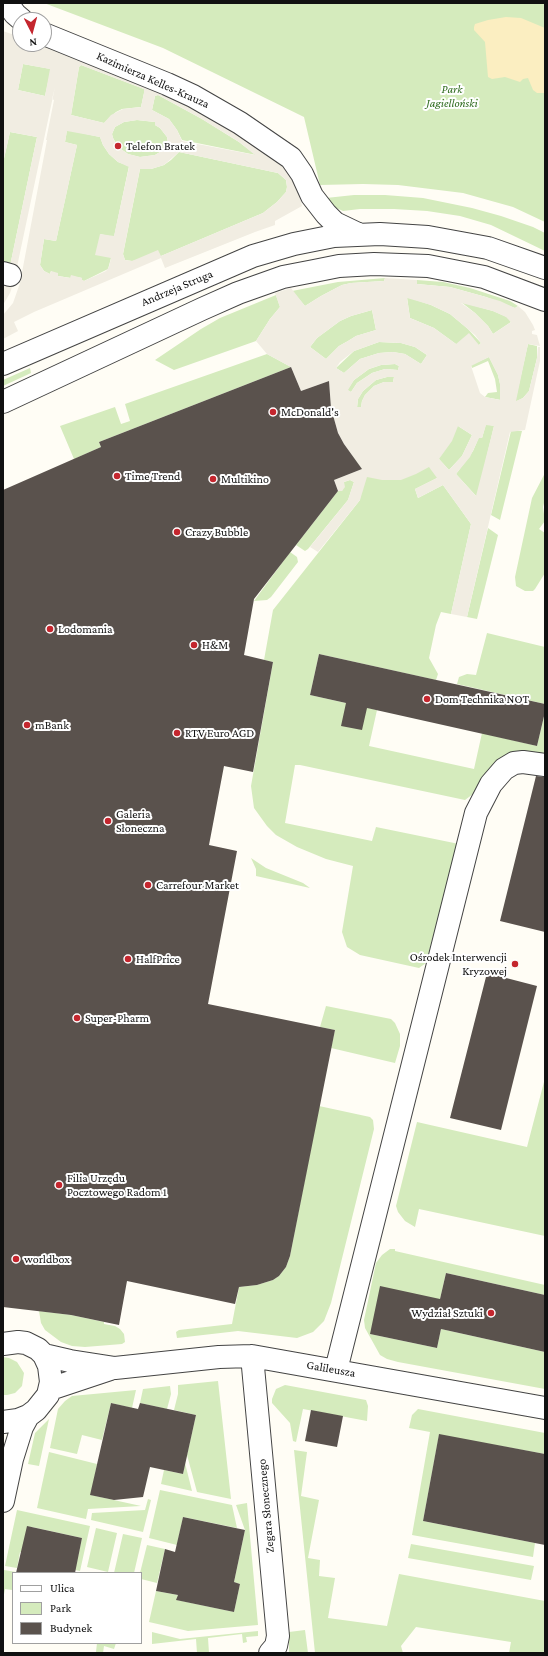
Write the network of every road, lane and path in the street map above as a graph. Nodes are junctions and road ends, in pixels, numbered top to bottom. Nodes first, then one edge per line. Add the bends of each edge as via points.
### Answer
1 (7, 3) edge
2 (14, 12) edge
3 (52, 37) edge
4 (358, 234) junction
5 (545, 268) edge
6 (541, 298) edge
7 (545, 316) edge
8 (3, 364) edge
9 (3, 402) edge
10 (545, 765) edge
11 (3, 1344) edge
12 (44, 1355) junction
13 (252, 1356) junction
14 (115, 1368) junction
15 (336, 1370) junction
16 (50, 1389) junction
17 (545, 1408) edge
18 (28, 1416) junction
19 (3, 1422) edge
20 (3, 1433) edge
21 (12, 1459) junction
22 (3, 1501) edge
23 (270, 1653) edge

1 - 2 street
3 - 4 street, Kazimierza Kelles-Krauza via 167,84 240,123 291,158 312,196 326,214 335,222
4 - 5 street, Kazimierza Kelles-Krauza via 456,241 488,248
4 - 8 street, Andrzeja Struga via 294,244 253,256
6 - 7 street
6 - 9 street via 484,277 428,266 339,266 284,277 244,291
10 - 15 street via 523,762 514,763 504,769 491,784 476,813
11 - 12 street via 26,1343
12 - 14 street, Galileusza
12 - 16 street via 50,1374
13 - 14 street, Galileusza
13 - 15 street, Galileusza
13 - 23 street, Zegara Słonecznego via 278,1636 276,1646
14 - 16 street, Galileusza
15 - 17 street, Galileusza
16 - 18 street via 43,1402
18 - 19 street
18 - 21 street
20 - 21 street
21 - 22 street

